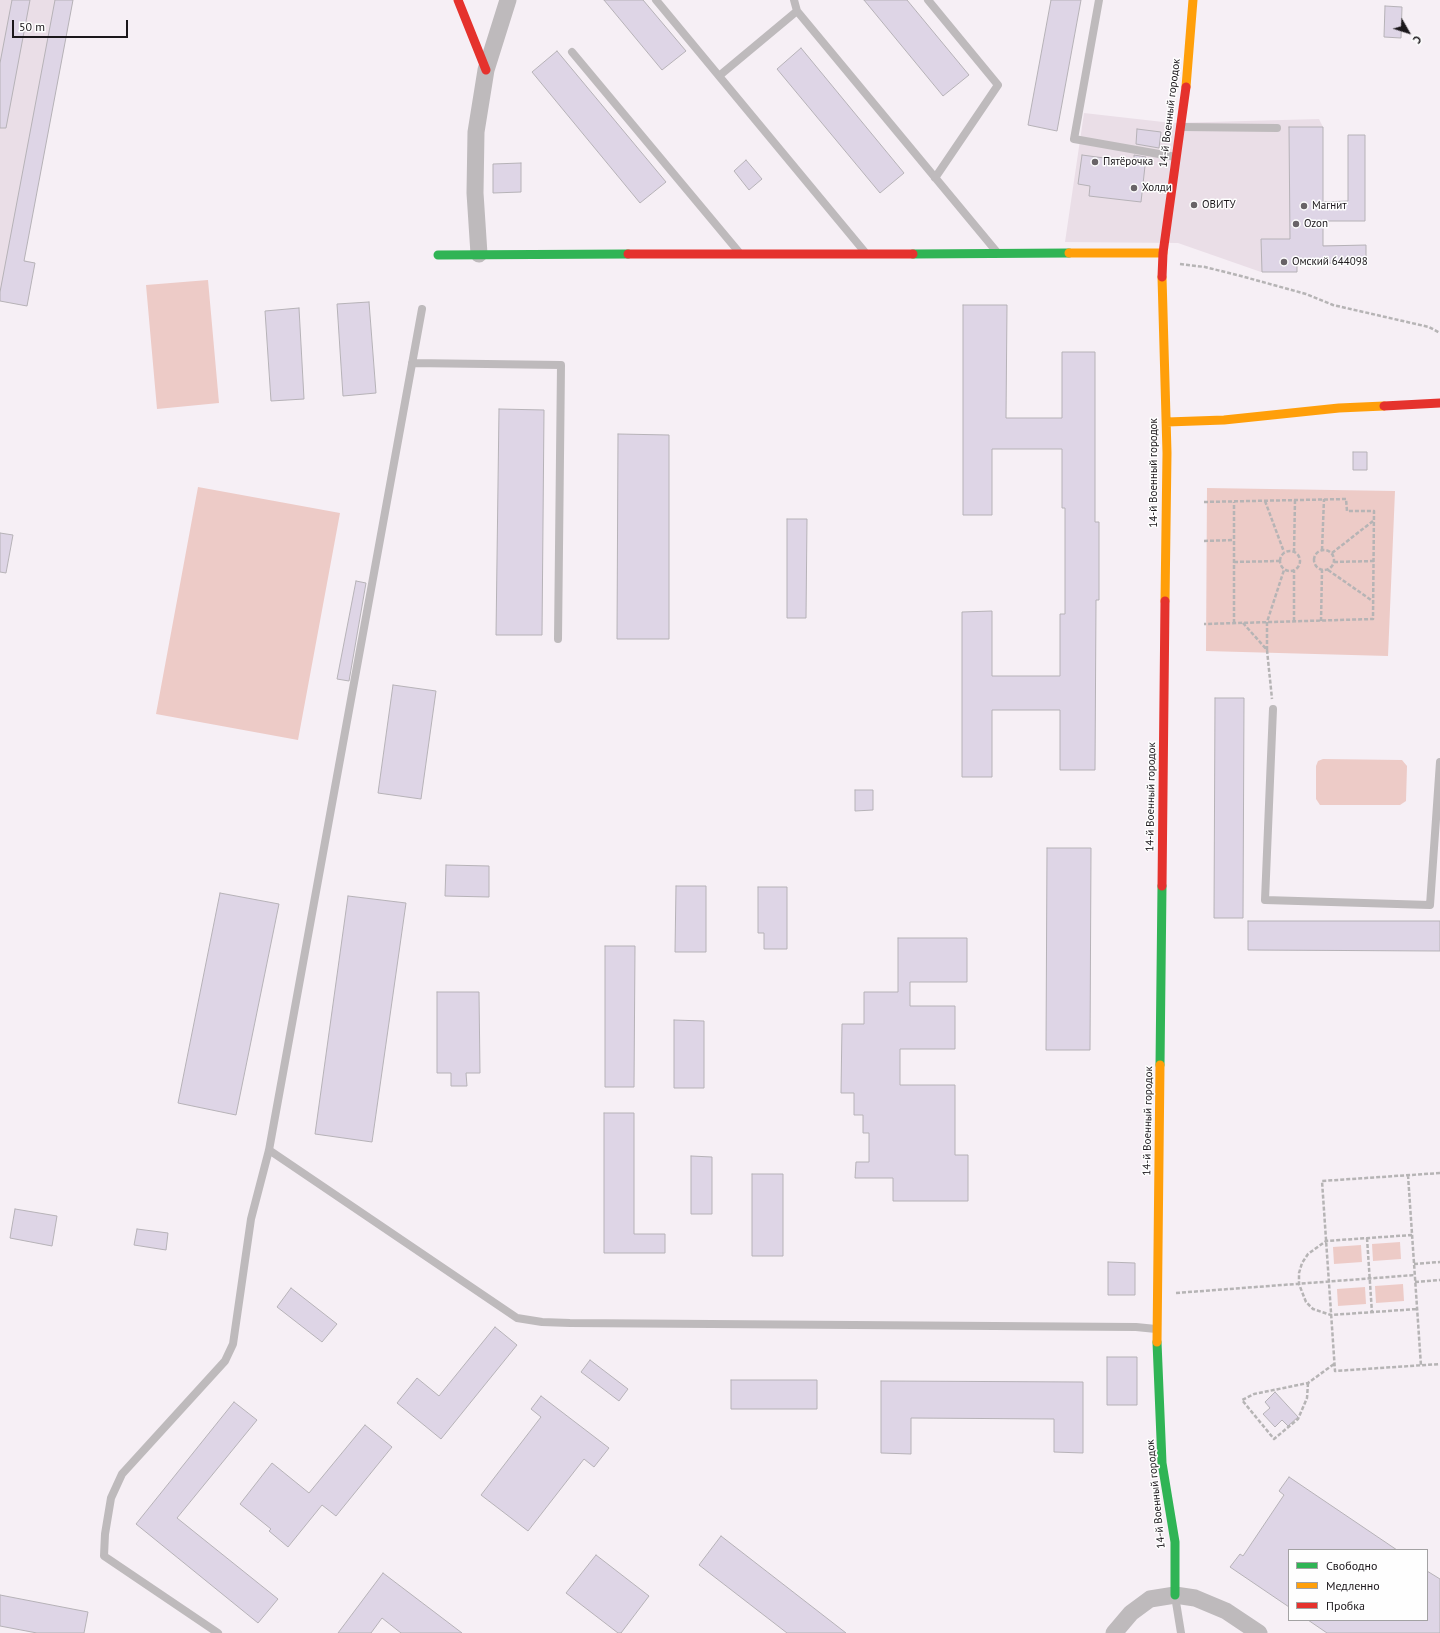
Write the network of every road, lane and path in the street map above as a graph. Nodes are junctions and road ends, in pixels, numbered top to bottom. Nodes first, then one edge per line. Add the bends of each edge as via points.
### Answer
1 (458, 0) edge
2 (508, 0) edge
3 (656, 0) edge
4 (794, 0) edge
5 (928, 0) edge
6 (1099, 0) edge
7 (1193, 0) edge
8 (796, 11) junction
9 (572, 52) dead end
10 (486, 70) junction
11 (719, 76) junction
12 (1181, 127) junction
13 (1277, 128) dead end
14 (1177, 157) junction
15 (935, 178) junction
16 (866, 253) junction
17 (997, 253) junction
18 (438, 254) dead end
19 (479, 254) junction
20 (739, 254) junction
21 (1163, 257) junction
22 (422, 309) dead end
23 (1440, 333) edge
24 (412, 363) junction
25 (1440, 403) edge
26 (1166, 422) junction
27 (1324, 499) junction
28 (1295, 500) junction
29 (1265, 501) junction
30 (1204, 502) dead end
31 (1234, 502) junction
32 (1374, 521) junction
33 (1234, 540) junction
34 (1204, 541) dead end
35 (1322, 550) junction
36 (1284, 552) junction
37 (1294, 552) junction
38 (1332, 553) junction
39 (1279, 561) junction
40 (1374, 561) junction
41 (1234, 562) junction
42 (1334, 562) junction
43 (1284, 570) junction
44 (1294, 570) junction
45 (1322, 570) junction
46 (1328, 570) junction
47 (1374, 602) junction
48 (1294, 621) junction
49 (1321, 621) junction
50 (1243, 622) junction
51 (1267, 622) junction
52 (1234, 623) junction
53 (1204, 624) dead end
54 (558, 639) dead end
55 (1267, 650) junction
56 (1273, 710) joint
57 (1440, 762) edge
58 (269, 1150) junction
59 (1440, 1173) edge
60 (1408, 1175) junction
61 (1412, 1235) junction
62 (1367, 1238) junction
63 (1326, 1241) junction
64 (1440, 1262) edge
65 (1414, 1264) junction
66 (1415, 1275) junction
67 (1370, 1279) junction
68 (1440, 1280) edge
69 (1329, 1282) junction
70 (1415, 1282) junction
71 (1298, 1284) junction
72 (1158, 1294) junction
73 (1417, 1309) junction
74 (1372, 1313) junction
75 (1331, 1315) junction
76 (1157, 1330) junction
77 (1335, 1364) junction
78 (1440, 1364) edge
79 (1421, 1366) junction
80 (1308, 1383) junction
81 (1175, 1595) junction
82 (218, 1633) edge
83 (1114, 1633) edge
84 (1181, 1633) edge
85 (1259, 1633) edge

1 - 10 street
2 - 10 street
3 - 11 lane
4 - 8 lane
5 - 15 lane via 998,85
6 - 14 lane via 1074,139
7 - 12 street, 14-й Военный городок
8 - 11 lane
8 - 15 lane
9 - 20 lane
10 - 19 street via 476,132 475,193
11 - 16 lane
12 - 13 lane
12 - 14 street, 14-й Военный городок
14 - 21 street, 14-й Военный городок
15 - 17 lane
16 - 17 street
16 - 20 street
17 - 21 street
18 - 19 street
19 - 20 street
21 - 23 path via 1306,294 1333,305 1429,327
21 - 26 street, 14-й Военный городок
22 - 24 lane
24 - 54 lane via 561,364
24 - 58 lane
25 - 26 street via 1339,408 1224,420
26 - 72 street, 14-й Военный городок
27 - 28 path
27 - 32 path via 1346,499 1347,511 1374,511
27 - 35 path
28 - 29 path
28 - 37 path
29 - 31 path
29 - 36 path
30 - 31 path
31 - 33 path
32 - 38 path
32 - 40 path
33 - 34 path
33 - 41 path
35 - 38 path
35 - 45 path via 1316,554 1314,560 1316,567
36 - 37 path
36 - 39 path
37 - 44 path via 1300,560
38 - 42 path
39 - 41 path
39 - 43 path
40 - 42 path
40 - 47 path
41 - 52 path
42 - 46 path
43 - 44 path
43 - 51 path
44 - 48 path
45 - 46 path
45 - 49 path
46 - 47 path
47 - 49 path via 1374,620
48 - 49 path
48 - 51 path
50 - 51 path
50 - 52 path
50 - 55 path
51 - 55 path
52 - 53 path
55 - 56 path
56 - 57 lane via 1265,900 1430,905
58 - 76 lane via 518,1318 570,1324 1136,1327
58 - 82 lane via 251,1219 233,1344 225,1361 122,1474 111,1498 105,1534 104,1556
59 - 60 path
60 - 61 path
60 - 63 path via 1322,1181
61 - 62 path
61 - 65 path
62 - 63 path
62 - 67 path
63 - 69 path
63 - 71 path via 1308,1254 1302,1263 1298,1273
64 - 65 path
65 - 66 path
66 - 67 path
66 - 70 path
67 - 69 path
67 - 74 path
68 - 70 path
69 - 71 path
69 - 75 path
70 - 73 path
71 - 72 path
71 - 75 path via 1310,1305 1322,1313
72 - 76 street, 14-й Военный городок
73 - 74 path
73 - 79 path
74 - 75 path
75 - 77 path
76 - 81 street, 14-й Военный городок via 1162,1462 1175,1542
77 - 79 path via 1335,1371
77 - 80 path
78 - 79 path
80 - 80 path via 1254,1394 1242,1400 1274,1439 1298,1419 1307,1398
81 - 83 street via 1150,1599 1131,1613
81 - 84 lane
81 - 85 street via 1195,1598 1226,1612

